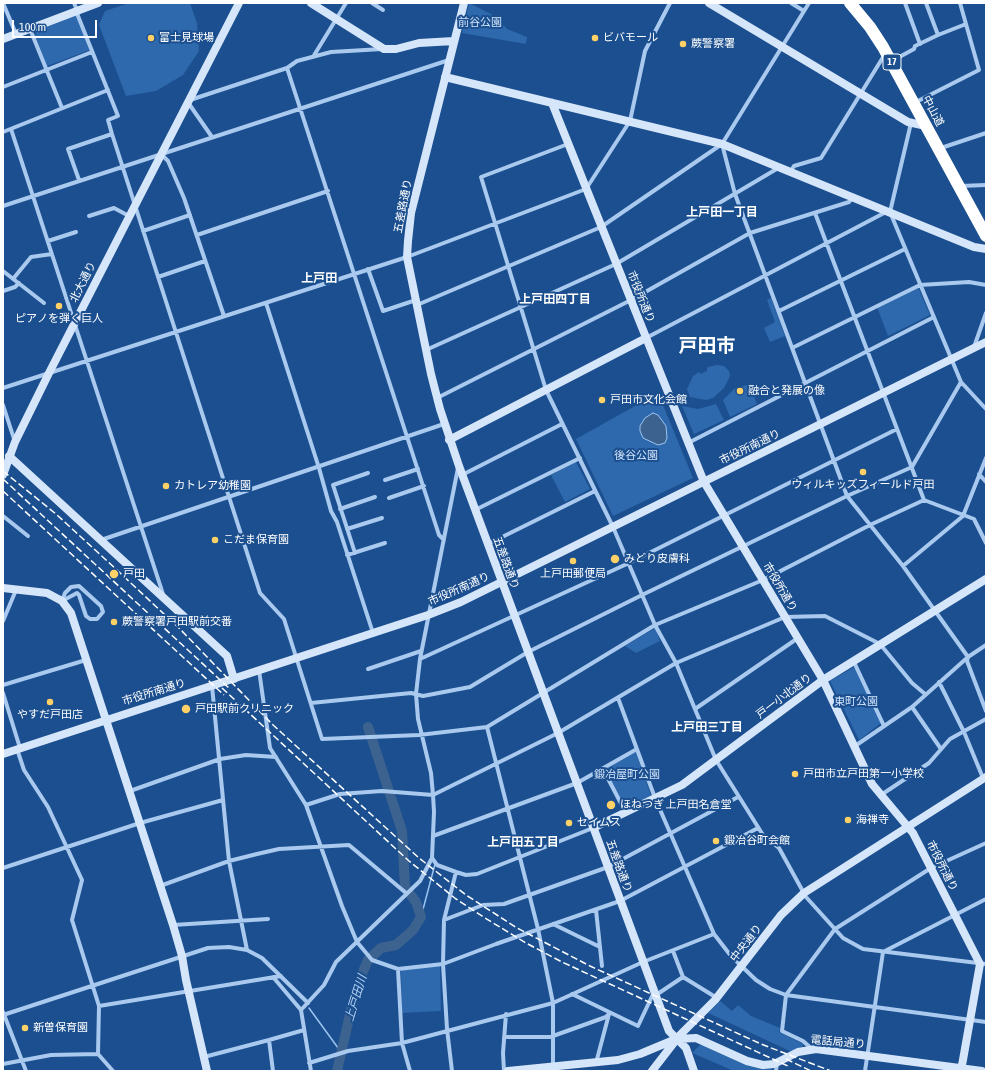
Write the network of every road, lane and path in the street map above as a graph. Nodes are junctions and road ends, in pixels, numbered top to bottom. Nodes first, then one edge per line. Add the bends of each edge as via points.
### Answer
1 (3, 3) edge
2 (98, 3) edge
3 (239, 3) edge
4 (311, 3) edge
5 (346, 3) edge
6 (372, 3) edge
7 (464, 3) edge
8 (670, 3) edge
9 (710, 3) edge
10 (791, 3) edge
11 (809, 3) edge
12 (850, 3) edge
13 (905, 3) edge
14 (926, 3) edge
15 (960, 3) edge
16 (75, 8) edge
17 (383, 10) dead end
18 (804, 11) junction
19 (5, 13) edge
20 (337, 18) junction
21 (966, 24) junction
22 (30, 28) junction
23 (16, 34) junction
24 (938, 36) junction
25 (3, 39) edge
26 (454, 41) junction
27 (920, 44) junction
28 (782, 47) junction
29 (384, 49) junction
30 (92, 52) junction
31 (313, 57) junction
32 (889, 57) junction
33 (449, 60) junction
34 (287, 68) junction
35 (47, 70) junction
36 (445, 77) junction
37 (3, 88) edge
38 (108, 90) junction
39 (861, 94) junction
40 (187, 102) junction
41 (552, 103) junction
42 (914, 103) junction
43 (62, 108) junction
44 (300, 109) junction
45 (630, 121) junction
46 (911, 123) junction
47 (926, 126) junction
48 (11, 129) junction
49 (3, 132) edge
50 (986, 133) edge
51 (112, 134) junction
52 (212, 137) junction
53 (568, 144) junction
54 (722, 144) junction
55 (938, 149) junction
56 (160, 154) junction
57 (121, 167) junction
58 (780, 167) junction
59 (790, 172) junction
60 (80, 180) junction
61 (986, 185) edge
62 (959, 186) junction
63 (586, 189) junction
64 (328, 191) junction
65 (735, 194) junction
66 (33, 196) junction
67 (853, 197) junction
68 (135, 205) junction
69 (3, 206) edge
70 (889, 212) junction
71 (816, 213) junction
72 (89, 216) dead end
73 (129, 216) junction
74 (190, 216) junction
75 (494, 223) junction
76 (601, 227) junction
77 (143, 231) junction
78 (76, 232) dead end
79 (750, 233) junction
80 (196, 235) junction
81 (986, 236) edge
82 (48, 241) junction
83 (827, 243) junction
84 (986, 248) edge
85 (905, 249) junction
86 (52, 254) junction
87 (407, 257) junction
88 (205, 261) junction
89 (616, 264) junction
90 (507, 267) junction
91 (368, 269) junction
92 (3, 271) edge
93 (354, 274) junction
94 (766, 276) junction
95 (158, 277) junction
96 (13, 279) junction
97 (841, 281) junction
98 (19, 283) junction
99 (920, 285) junction
100 (986, 285) edge
101 (3, 291) edge
102 (631, 300) junction
103 (266, 302) junction
104 (44, 303) dead end
105 (417, 303) junction
106 (520, 308) junction
107 (779, 311) junction
108 (986, 312) edge
109 (224, 316) junction
110 (855, 317) junction
111 (934, 317) junction
112 (75, 323) junction
113 (175, 332) junction
114 (646, 338) junction
115 (986, 342) edge
116 (792, 348) junction
117 (426, 350) junction
118 (533, 350) junction
119 (973, 350) junction
120 (867, 351) junction
121 (953, 360) junction
122 (88, 361) junction
123 (49, 374) junction
124 (805, 382) junction
125 (961, 382) junction
126 (3, 388) edge
127 (546, 390) junction
128 (884, 394) junction
129 (437, 398) junction
130 (3, 405) edge
131 (986, 409) edge
132 (444, 424) junction
133 (562, 424) junction
134 (821, 425) junction
135 (897, 429) junction
136 (408, 437) junction
137 (449, 440) junction
138 (15, 442) junction
139 (688, 443) junction
140 (9, 456) junction
141 (580, 458) junction
142 (986, 458) edge
143 (834, 460) junction
144 (459, 466) junction
145 (319, 468) junction
146 (912, 468) junction
147 (418, 469) junction
148 (368, 473) dead end
149 (979, 474) junction
150 (3, 475) edge
151 (462, 475) junction
152 (385, 480) dead end
153 (704, 482) junction
154 (986, 482) edge
155 (424, 486) junction
156 (595, 491) junction
157 (847, 496) junction
158 (376, 497) dead end
159 (230, 498) junction
160 (389, 498) dead end
161 (924, 500) junction
162 (340, 509) junction
163 (475, 510) junction
164 (724, 515) junction
165 (3, 516) edge
166 (963, 516) junction
167 (382, 518) dead end
168 (870, 525) junction
169 (141, 526) junction
170 (613, 527) junction
171 (347, 529) junction
172 (28, 536) dead end
173 (101, 540) junction
174 (444, 540) junction
175 (385, 543) dead end
176 (986, 543) edge
177 (488, 545) junction
178 (743, 547) junction
179 (355, 553) junction
180 (347, 555) junction
181 (628, 563) junction
182 (903, 566) junction
183 (986, 579) edge
184 (763, 580) junction
185 (501, 582) junction
186 (3, 588) edge
187 (16, 589) junction
188 (642, 595) junction
189 (164, 598) junction
190 (62, 601) junction
191 (936, 610) junction
192 (428, 615) junction
193 (514, 615) junction
194 (785, 618) junction
195 (3, 621) edge
196 (655, 625) junction
197 (373, 633) junction
198 (798, 638) junction
199 (880, 644) junction
200 (986, 645) edge
201 (421, 651) junction
202 (528, 652) junction
203 (968, 657) junction
204 (297, 658) junction
205 (420, 659) junction
206 (86, 660) junction
207 (853, 660) junction
208 (676, 663) junction
209 (368, 669) dead end
210 (259, 670) junction
211 (234, 679) junction
212 (823, 680) junction
213 (939, 682) junction
214 (3, 685) edge
215 (212, 686) junction
216 (543, 692) junction
217 (3, 693) edge
218 (416, 694) junction
219 (925, 694) junction
220 (618, 698) junction
221 (311, 703) junction
222 (912, 707) junction
223 (695, 709) junction
224 (986, 711) edge
225 (105, 719) junction
226 (986, 719) edge
227 (884, 726) junction
228 (486, 727) junction
229 (964, 732) junction
230 (558, 733) junction
231 (421, 734) junction
232 (854, 746) junction
233 (18, 749) junction
234 (637, 749) junction
235 (941, 750) junction
236 (3, 754) edge
237 (276, 757) junction
238 (220, 759) junction
239 (716, 760) junction
240 (496, 764) junction
241 (603, 769) junction
242 (985, 777) edge
243 (576, 783) junction
244 (130, 791) junction
245 (433, 795) junction
246 (881, 795) junction
247 (738, 797) junction
248 (655, 798) junction
249 (223, 800) junction
250 (306, 805) junction
251 (508, 809) junction
252 (626, 813) junction
253 (140, 823) junction
254 (906, 827) junction
255 (593, 828) junction
256 (758, 828) junction
257 (671, 833) junction
258 (433, 836) junction
259 (986, 842) edge
260 (320, 846) junction
261 (68, 848) junction
262 (521, 857) junction
263 (432, 859) junction
264 (229, 861) junction
265 (608, 867) junction
266 (3, 868) edge
267 (685, 868) junction
268 (931, 868) junction
269 (456, 872) junction
270 (160, 886) junction
271 (407, 893) junction
272 (530, 893) junction
273 (804, 893) junction
274 (986, 899) edge
275 (620, 901) junction
276 (596, 910) junction
277 (954, 914) junction
278 (268, 920) dead end
279 (444, 920) junction
280 (241, 921) junction
281 (553, 924) junction
282 (173, 925) junction
283 (538, 929) junction
284 (835, 929) junction
285 (714, 934) junction
286 (357, 942) junction
287 (600, 947) junction
288 (246, 950) junction
289 (673, 951) junction
290 (884, 952) junction
291 (182, 956) junction
292 (643, 962) junction
293 (444, 964) junction
294 (983, 964) edge
295 (602, 966) dead end
296 (741, 966) junction
297 (398, 969) junction
298 (281, 976) junction
299 (273, 977) junction
300 (683, 977) junction
301 (93, 986) junction
302 (188, 990) junction
303 (655, 993) junction
304 (572, 994) junction
305 (786, 995) junction
306 (717, 998) junction
307 (553, 1003) junction
308 (308, 1004) junction
309 (99, 1006) junction
310 (875, 1007) junction
311 (301, 1010) junction
312 (610, 1013) junction
313 (3, 1014) edge
314 (506, 1014) junction
315 (970, 1020) junction
316 (986, 1022) edge
317 (304, 1030) junction
318 (447, 1030) junction
319 (504, 1037) junction
320 (553, 1037) junction
321 (676, 1039) junction
322 (269, 1040) junction
323 (402, 1043) junction
324 (812, 1049) junction
325 (98, 1054) junction
326 (204, 1056) junction
327 (868, 1056) junction
328 (23, 1060) junction
329 (596, 1062) junction
330 (3, 1064) edge
331 (309, 1064) junction
332 (553, 1066) junction
333 (777, 1067) edge
334 (962, 1070) edge
335 (26, 1071) edge
336 (113, 1071) edge
337 (207, 1071) edge
338 (273, 1071) edge
339 (310, 1071) edge
340 (410, 1071) edge
341 (452, 1071) edge
342 (504, 1071) edge
343 (508, 1071) edge
344 (652, 1071) edge
345 (694, 1071) edge
346 (865, 1071) edge
347 (982, 1071) edge

1 - 19 street
2 - 16 street
3 - 40 street, 北大通り
4 - 20 street
5 - 20 street
6 - 17 street
7 - 26 street, 五差路通り
8 - 45 street via 644,52
9 - 28 street
10 - 18 street
11 - 18 street
12 - 32 highway, 中山道 / 17 via 870,27
13 - 27 street
14 - 24 street
15 - 21 street
16 - 22 street
16 - 30 street
18 - 28 street
19 - 23 street
20 - 29 street
20 - 31 street
21 - 24 street
21 - 42 street via 979,70
22 - 23 street
22 - 35 street
23 - 25 street
24 - 27 street
26 - 29 street
26 - 33 street, 五差路通り
27 - 32 street
28 - 39 street
28 - 54 street
29 - 31 street via 331,52
30 - 35 street
30 - 38 street
31 - 34 street via 297,61
32 - 39 street
32 - 42 highway, 中山道 / 17
33 - 36 street, 五差路通り
33 - 44 street
34 - 40 street
34 - 44 street
35 - 37 street
35 - 43 street
36 - 41 street
36 - 87 street, 五差路通り via 411,213
38 - 43 street
38 - 51 street via 118,116 108,120
39 - 46 street
39 - 59 street via 821,158 794,166
40 - 52 street
40 - 56 street, 北大通り
41 - 45 street
41 - 53 street, 市役所通り
42 - 47 highway, 中山道 / 17
43 - 48 street
44 - 52 street
44 - 64 street
45 - 54 street
45 - 63 street
46 - 47 street
46 - 70 street
47 - 55 highway, 中山道 / 17
48 - 49 street
48 - 66 street
50 - 55 street
51 - 57 street
51 - 60 street via 68,149
52 - 56 street
53 - 63 street, 市役所通り
53 - 75 street via 481,177
54 - 58 street
54 - 65 street
54 - 76 street
55 - 62 highway, 中山道 / 17
56 - 57 street
56 - 68 street, 北大通り
56 - 74 street via 168,161
57 - 60 street
57 - 68 street
58 - 59 street
58 - 65 street
59 - 67 street
60 - 66 street
61 - 62 street
62 - 81 highway, 中山道 / 17
63 - 75 street
63 - 76 street, 市役所通り
64 - 80 street
64 - 93 street
65 - 79 street
65 - 89 street
66 - 69 street
66 - 82 street
67 - 70 street
67 - 71 street via 849,202
68 - 73 street, 北大通り
68 - 77 street
70 - 83 street
70 - 84 street via 974,246
70 - 85 street
71 - 79 street
71 - 83 street
72 - 73 street via 114,208
73 - 112 street, 北大通り
74 - 77 street
74 - 80 street
75 - 87 street
75 - 90 street
76 - 89 street, 市役所通り
76 - 90 street
77 - 95 street
78 - 82 street
79 - 94 street
79 - 102 street
80 - 88 street
82 - 86 street
83 - 94 street
83 - 97 street
85 - 97 street
85 - 99 street
86 - 96 street via 31,257
86 - 112 street
87 - 91 street
87 - 105 street, 五差路通り
88 - 95 street
88 - 109 street
89 - 102 street, 市役所通り
89 - 106 street
90 - 105 street
90 - 106 street
91 - 93 street
91 - 105 street via 383,311
92 - 96 street
93 - 103 street
93 - 136 street
94 - 107 street
94 - 114 street
95 - 113 street
96 - 98 street
97 - 107 street
97 - 110 street
98 - 101 street
98 - 104 street
99 - 100 street via 969,282
99 - 110 street
99 - 111 street
102 - 114 street, 市役所通り
102 - 118 street
103 - 109 street
103 - 145 street
105 - 117 street, 五差路通り
106 - 117 street
106 - 118 street
107 - 116 street
108 - 119 street
109 - 113 street
110 - 116 street
110 - 120 street
111 - 120 street
111 - 121 street
112 - 122 street
112 - 123 street, 北大通り
113 - 122 street
113 - 159 street
114 - 127 street
114 - 139 street, 市役所通り
115 - 119 street, 市役所南通り
116 - 124 street
117 - 129 street, 五差路通り
118 - 127 street
118 - 129 street
119 - 121 street, 市役所南通り
120 - 124 street
120 - 128 street
121 - 125 street
121 - 128 street, 市役所南通り
122 - 123 street
122 - 169 street
123 - 126 street
123 - 138 street, 北大通り
124 - 134 street
124 - 139 street
125 - 131 street
125 - 146 street
127 - 133 street
127 - 137 street
128 - 134 street, 市役所南通り
128 - 135 street
129 - 132 street, 五差路通り
130 - 138 street
132 - 136 street
132 - 137 street, 五差路通り
133 - 141 street
133 - 151 street
134 - 143 street
134 - 153 street, 市役所南通り
135 - 143 street
135 - 146 street
136 - 145 street
136 - 147 street
137 - 144 street, 五差路通り
138 - 140 street, 北大通り
139 - 153 street, 市役所通り
140 - 150 street, 北大通り
140 - 173 street
141 - 156 street
141 - 163 street
142 - 149 street
143 - 157 street
143 - 164 street
144 - 151 street, 五差路通り
144 - 174 street
145 - 159 street
145 - 180 street
146 - 157 street
146 - 161 street
147 - 152 street
147 - 155 street
148 - 162 street via 333,485
149 - 154 street
149 - 166 street
151 - 163 street, 五差路通り
153 - 164 street, 市役所通り
153 - 170 street, 市役所南通り
155 - 160 street
155 - 174 street via 439,535
156 - 170 street
156 - 177 street
157 - 168 street
157 - 178 street
158 - 162 street
159 - 169 street
159 - 204 street via 260,593 284,619
161 - 166 street
161 - 168 street
162 - 171 street
163 - 177 street, 五差路通り
164 - 178 street, 市役所通り
164 - 181 street
165 - 172 street
166 - 176 street via 974,519
166 - 182 street
167 - 171 street
168 - 182 street
168 - 184 street
169 - 173 street
169 - 189 street
170 - 181 street
170 - 185 street, 市役所南通り
171 - 179 street
173 - 189 street
174 - 192 street
175 - 179 street
177 - 185 street, 五差路通り
178 - 184 street, 市役所通り
178 - 188 street
179 - 180 street
180 - 197 street
181 - 188 street
181 - 193 street
182 - 191 street
183 - 191 street, 戸一小北通り
184 - 194 street, 市役所通り
184 - 196 street
185 - 192 street, 市役所南通り
185 - 193 street, 五差路通り
186 - 187 street
187 - 190 street via 47,592
187 - 195 street
188 - 196 street
188 - 202 street
189 - 211 street via 227,656
190 - 190 street via 71,587 79,586 100,604 102,612 97,619 88,618 77,593
190 - 206 street via 71,613
191 - 199 street, 戸一小北通り
191 - 203 street
192 - 197 street, 市役所南通り
192 - 201 street
193 - 202 street, 五差路通り
193 - 205 street
194 - 198 street, 市役所通り
194 - 199 street via 825,616
194 - 208 street
196 - 208 street
196 - 216 street
197 - 204 street, 市役所南通り
198 - 212 street, 市役所通り
198 - 223 street
199 - 207 street, 戸一小北通り
199 - 219 street via 912,683
200 - 203 street
201 - 205 street
201 - 209 street
202 - 216 street, 五差路通り
202 - 218 street via 470,687 422,696
203 - 213 street
203 - 224 street via 967,661
204 - 210 street, 市役所南通り
204 - 221 street
205 - 218 street
206 - 214 street
206 - 225 street
207 - 212 street, 戸一小北通り
207 - 227 street
208 - 220 street
208 - 223 street
210 - 211 street, 市役所南通り
210 - 237 street via 270,748
211 - 215 street, 市役所南通り
212 - 232 street, 市役所通り
212 - 239 street, 戸一小北通り
213 - 219 street
213 - 229 street
215 - 225 street, 市役所南通り
215 - 238 street
216 - 228 street
216 - 230 street, 五差路通り
217 - 233 street
218 - 221 street
218 - 231 street
219 - 222 street
220 - 230 street
220 - 234 street
221 - 231 street via 322,739
222 - 227 street
222 - 235 street
223 - 239 street
225 - 233 street, 市役所南通り
225 - 244 street
226 - 229 street
227 - 232 street
228 - 231 street
228 - 240 street
229 - 235 street via 950,739
229 - 242 street
230 - 240 street
230 - 243 street, 五差路通り
231 - 245 street via 431,773
232 - 246 street, 市役所通り via 872,784
233 - 236 street, 市役所南通り
233 - 261 street via 24,770 48,807
234 - 241 street
234 - 248 street
235 - 246 street via 929,764
237 - 238 street via 246,754
237 - 250 street
238 - 244 street
238 - 249 street
239 - 247 street
239 - 248 street, 戸一小北通り via 682,785
240 - 245 street
240 - 251 street
241 - 243 street
241 - 252 street
242 - 254 street, 中央通り
243 - 251 street
243 - 255 street, 五差路通り
244 - 253 street
245 - 250 street via 394,791 340,794
245 - 258 street
246 - 254 street, 市役所通り
247 - 256 street
247 - 257 street
248 - 252 street, 戸一小北通り
248 - 257 street
249 - 253 street
249 - 264 street
250 - 260 street
251 - 258 street
251 - 262 street
252 - 255 street, 戸一小北通り
253 - 261 street
253 - 270 street
254 - 268 street, 市役所通り
254 - 273 street, 中央通り
255 - 262 street, 戸一小北通り
255 - 265 street, 五差路通り
256 - 267 street
256 - 273 street via 779,848
257 - 265 street
257 - 267 street
258 - 263 street
259 - 268 street
260 - 264 street via 279,849
260 - 271 street via 349,845
260 - 286 street
261 - 266 street
261 - 301 street via 82,880 72,920
262 - 269 street, 戸一小北通り via 477,874 466,875
262 - 272 street
263 - 269 street, 戸一小北通り via 437,865
263 - 271 street via 420,881
264 - 270 street
264 - 280 street
265 - 272 street
265 - 275 street, 五差路通り
267 - 275 street
267 - 285 street
268 - 277 street, 市役所通り
268 - 284 street
269 - 279 street
270 - 282 street
271 - 286 street
272 - 279 street via 504,904 483,905
272 - 283 street
273 - 284 street
273 - 296 street, 中央通り via 781,915
274 - 277 street
275 - 276 street
275 - 292 street, 五差路通り
276 - 281 street
276 - 287 street
277 - 290 street
277 - 294 street, 市役所通り
278 - 280 street
279 - 293 street
280 - 282 street
280 - 288 street
281 - 283 street
281 - 287 street
282 - 291 street
283 - 293 street
283 - 307 street
284 - 290 street via 855,946
284 - 305 street
285 - 289 street
285 - 296 street
286 - 297 street via 372,960
286 - 308 street via 336,962 324,985
287 - 295 street
288 - 291 street via 229,947 208,948
288 - 298 street via 262,958
289 - 292 street
289 - 300 street
290 - 294 street
290 - 310 street
291 - 301 street
291 - 302 street
292 - 303 street, 五差路通り
292 - 304 street
293 - 297 street
293 - 318 street
294 - 315 street
296 - 305 street via 756,980
296 - 306 street, 中央通り
297 - 323 street
298 - 299 street
298 - 308 street
299 - 302 street
299 - 311 street
300 - 303 street
300 - 306 street
301 - 309 street
301 - 313 street
302 - 309 street
302 - 326 street
303 - 312 street via 638,1026
303 - 321 street, 五差路通り via 669,1031
304 - 307 street
304 - 312 street
305 - 310 street
305 - 324 street via 782,1031 803,1041
306 - 321 street, 中央通り
307 - 314 street
307 - 320 street
308 - 311 street
309 - 325 street
310 - 315 street
310 - 327 street
311 - 317 street
312 - 320 street via 606,1017
312 - 329 street
313 - 328 street
314 - 318 street
314 - 319 street
315 - 316 street
315 - 334 street
317 - 322 street
317 - 331 street
318 - 323 street
318 - 341 street
319 - 320 street
319 - 342 street
320 - 332 street
321 - 329 street, 中央通り via 635,1056
321 - 333 street, 電話局通り via 696,1038 757,1064
321 - 344 street
321 - 345 street, 五差路通り via 687,1050
322 - 326 street
322 - 338 street
323 - 331 street via 336,1054
323 - 340 street
324 - 327 street, 電話局通り
324 - 333 street, 電話局通り via 798,1052
325 - 328 street via 51,1055
325 - 336 street
326 - 337 street
327 - 334 street, 電話局通り
327 - 346 street
328 - 330 street
328 - 335 street
329 - 332 street, 中央通り
331 - 339 street
332 - 343 street, 中央通り
334 - 347 street, 電話局通り

